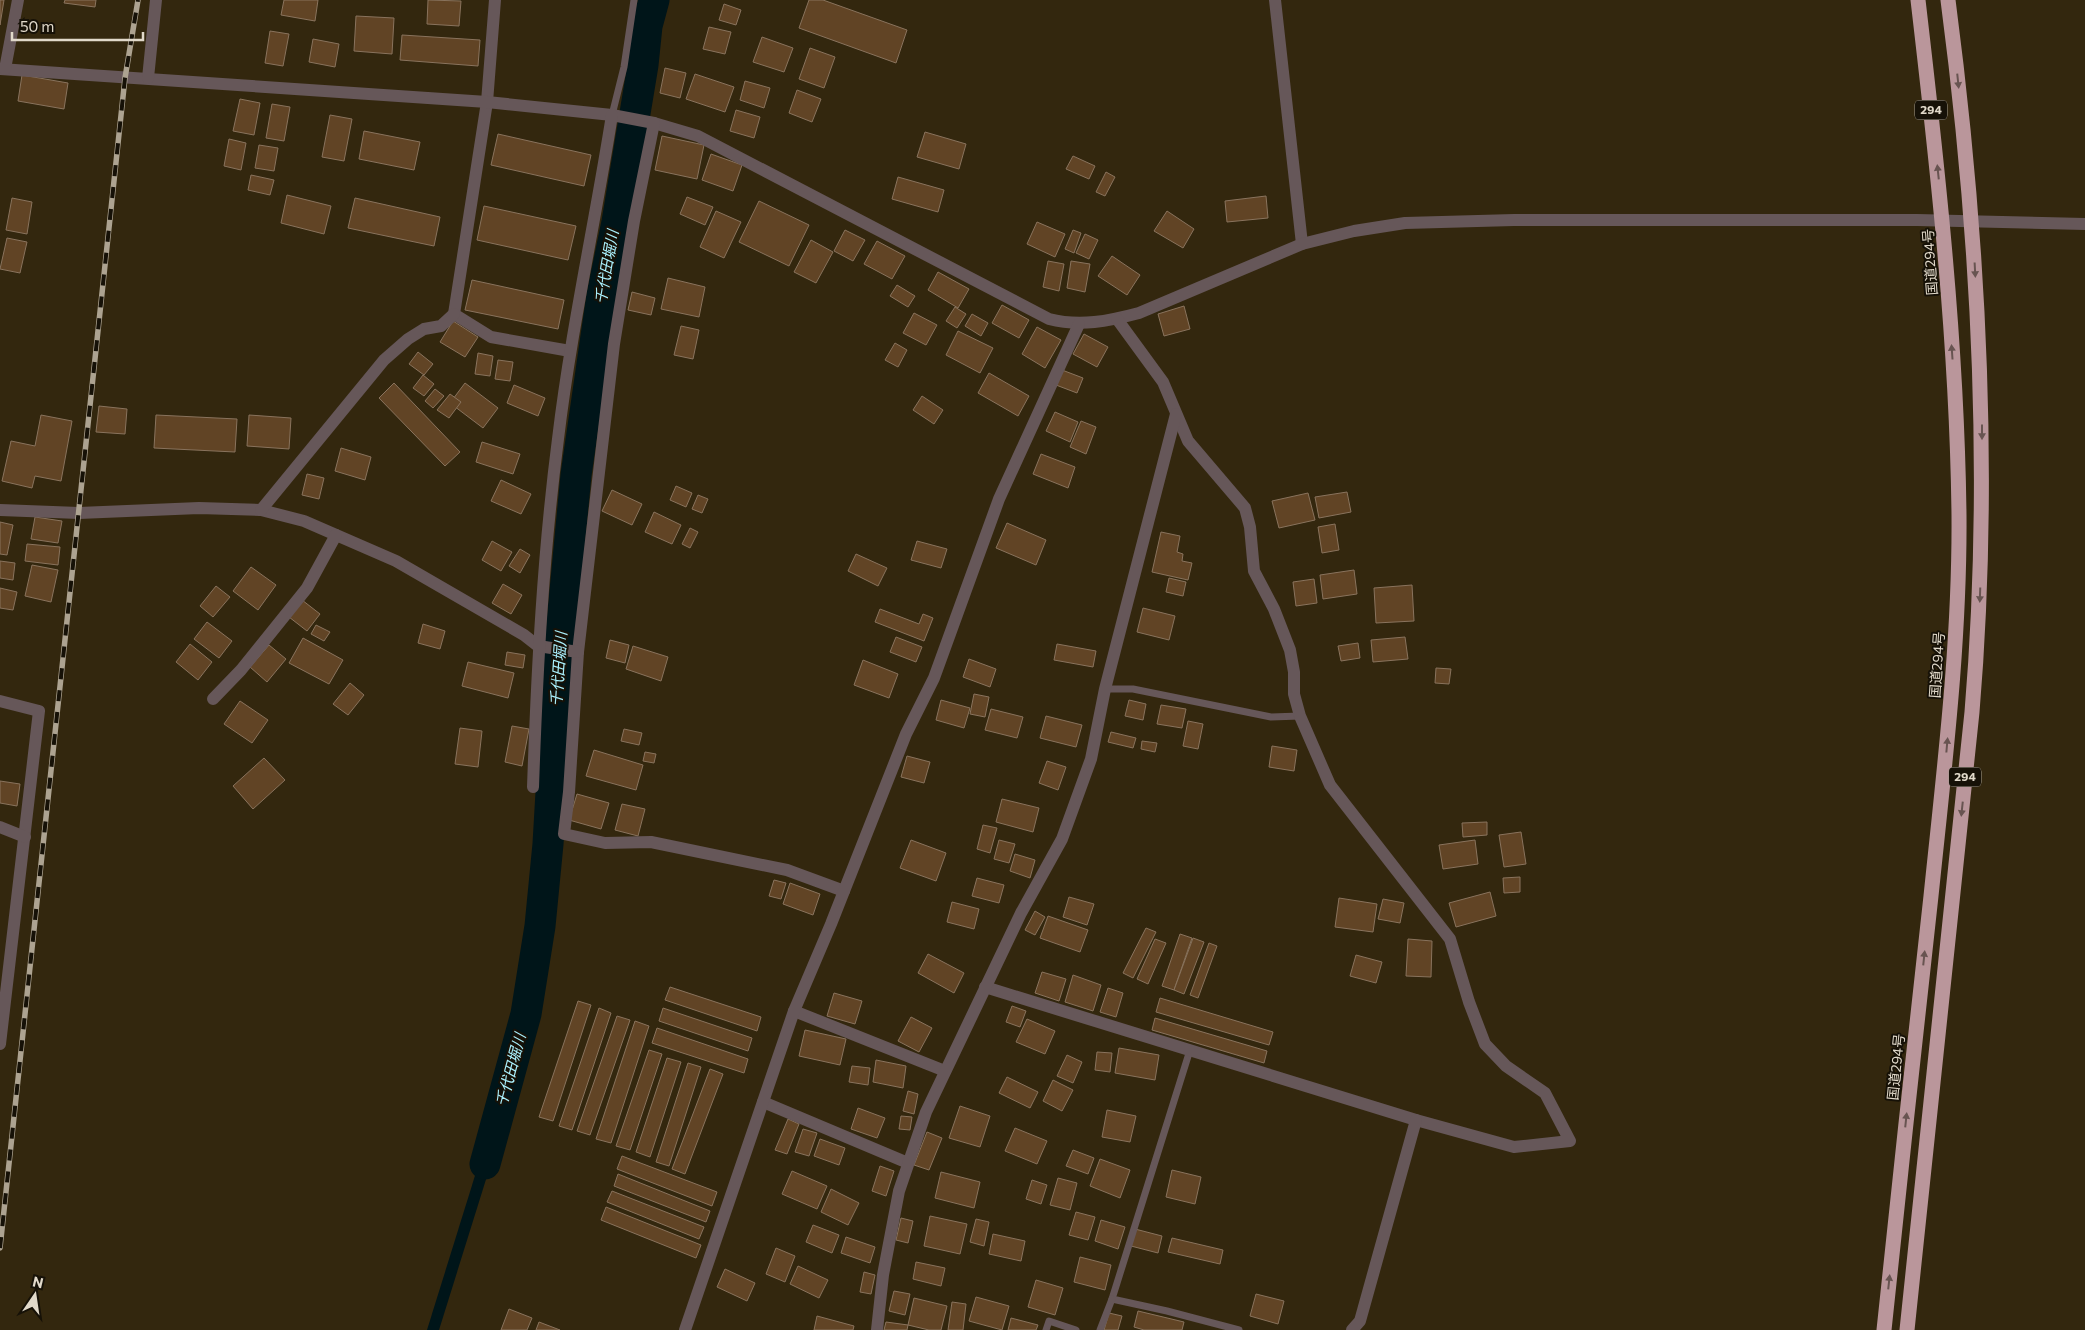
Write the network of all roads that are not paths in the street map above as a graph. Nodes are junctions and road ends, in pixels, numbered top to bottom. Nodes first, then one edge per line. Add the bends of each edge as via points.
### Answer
1 (18, 0) edge
2 (156, 0) edge
3 (495, 0) edge
4 (634, 0) edge
5 (1275, 0) edge
6 (1918, 0) edge
7 (1948, 0) edge
8 (2, 69) edge
9 (148, 78) junction
10 (487, 102) junction
11 (612, 115) junction
12 (654, 123) junction
13 (1943, 221) junction
14 (1972, 221) junction
15 (2085, 224) edge
16 (1302, 244) junction
17 (454, 314) junction
18 (1117, 319) junction
19 (1079, 324) junction
20 (570, 351) junction
21 (1176, 414) junction
22 (0, 510) edge
23 (261, 510) junction
24 (336, 535) junction
25 (538, 646) junction
26 (578, 652) junction
27 (1105, 689) junction
28 (213, 699) dead end
29 (0, 701) edge
30 (1300, 716) junction
31 (533, 787) dead end
32 (0, 828) edge
33 (25, 837) junction
34 (844, 890) junction
35 (986, 987) junction
36 (794, 1011) junction
37 (0, 1044) edge
38 (1190, 1050) junction
39 (944, 1071) junction
40 (763, 1102) junction
41 (1416, 1120) junction
42 (908, 1163) junction
43 (1112, 1299) junction
44 (685, 1330) edge
45 (877, 1330) edge
46 (1046, 1330) edge
47 (1076, 1330) edge
48 (1100, 1330) edge
49 (1239, 1330) edge
50 (1352, 1330) edge
51 (1884, 1330) edge
52 (1907, 1330) edge

1 - 8 street
2 - 9 street
3 - 10 street
4 - 11 lane via 624,67
5 - 16 street
13 -> 6 highway, 国道294号 / 294
7 -> 14 highway, 294
8 - 9 street
9 - 10 street
10 - 11 street
10 - 17 street
11 - 12 street
11 - 20 street
12 - 19 street via 698,136 1049,319
12 - 26 street via 614,344
13 - 14 street
13 - 16 street via 1514,220 1415,223 1354,231
51 -> 13 highway, 国道294号 / 294 via 1956,632 1959,516
14 - 15 street
14 -> 52 highway, 294 via 1982,418 1978,633
16 - 18 street via 1139,313
17 - 20 street via 491,337
17 - 23 street via 441,326 424,329 408,339 384,360
18 - 19 street
18 - 21 street via 1163,382
19 - 34 street via 999,499 934,678 906,734
20 - 25 street via 557,441
21 - 27 street
21 - 30 street via 1188,440 1245,508 1254,571 1290,650 1294,694
22 - 23 street via 80,513 199,508
23 - 24 street via 304,521
24 - 25 street via 396,561
24 - 28 street via 307,588 241,670
25 - 26 street
25 - 31 street
26 - 34 street via 564,834 605,842 651,842 787,870
27 - 30 lane via 1133,689 1272,717
27 - 35 street via 1091,759 1062,839 1021,913
29 - 33 street via 39,711
30 - 41 street via 1330,785 1450,939 1485,1044 1506,1066 1545,1092 1570,1141 1514,1147
32 - 33 street
33 - 37 street
34 - 36 street
35 - 38 street
35 - 39 street
36 - 39 street
36 - 40 street
38 - 41 street
38 - 43 lane
39 - 42 street
40 - 42 street
40 - 44 street
41 - 50 street via 1360,1320
42 - 45 street via 892,1224
43 - 48 lane
43 - 49 lane
46 - 47 lane via 1049,1321

